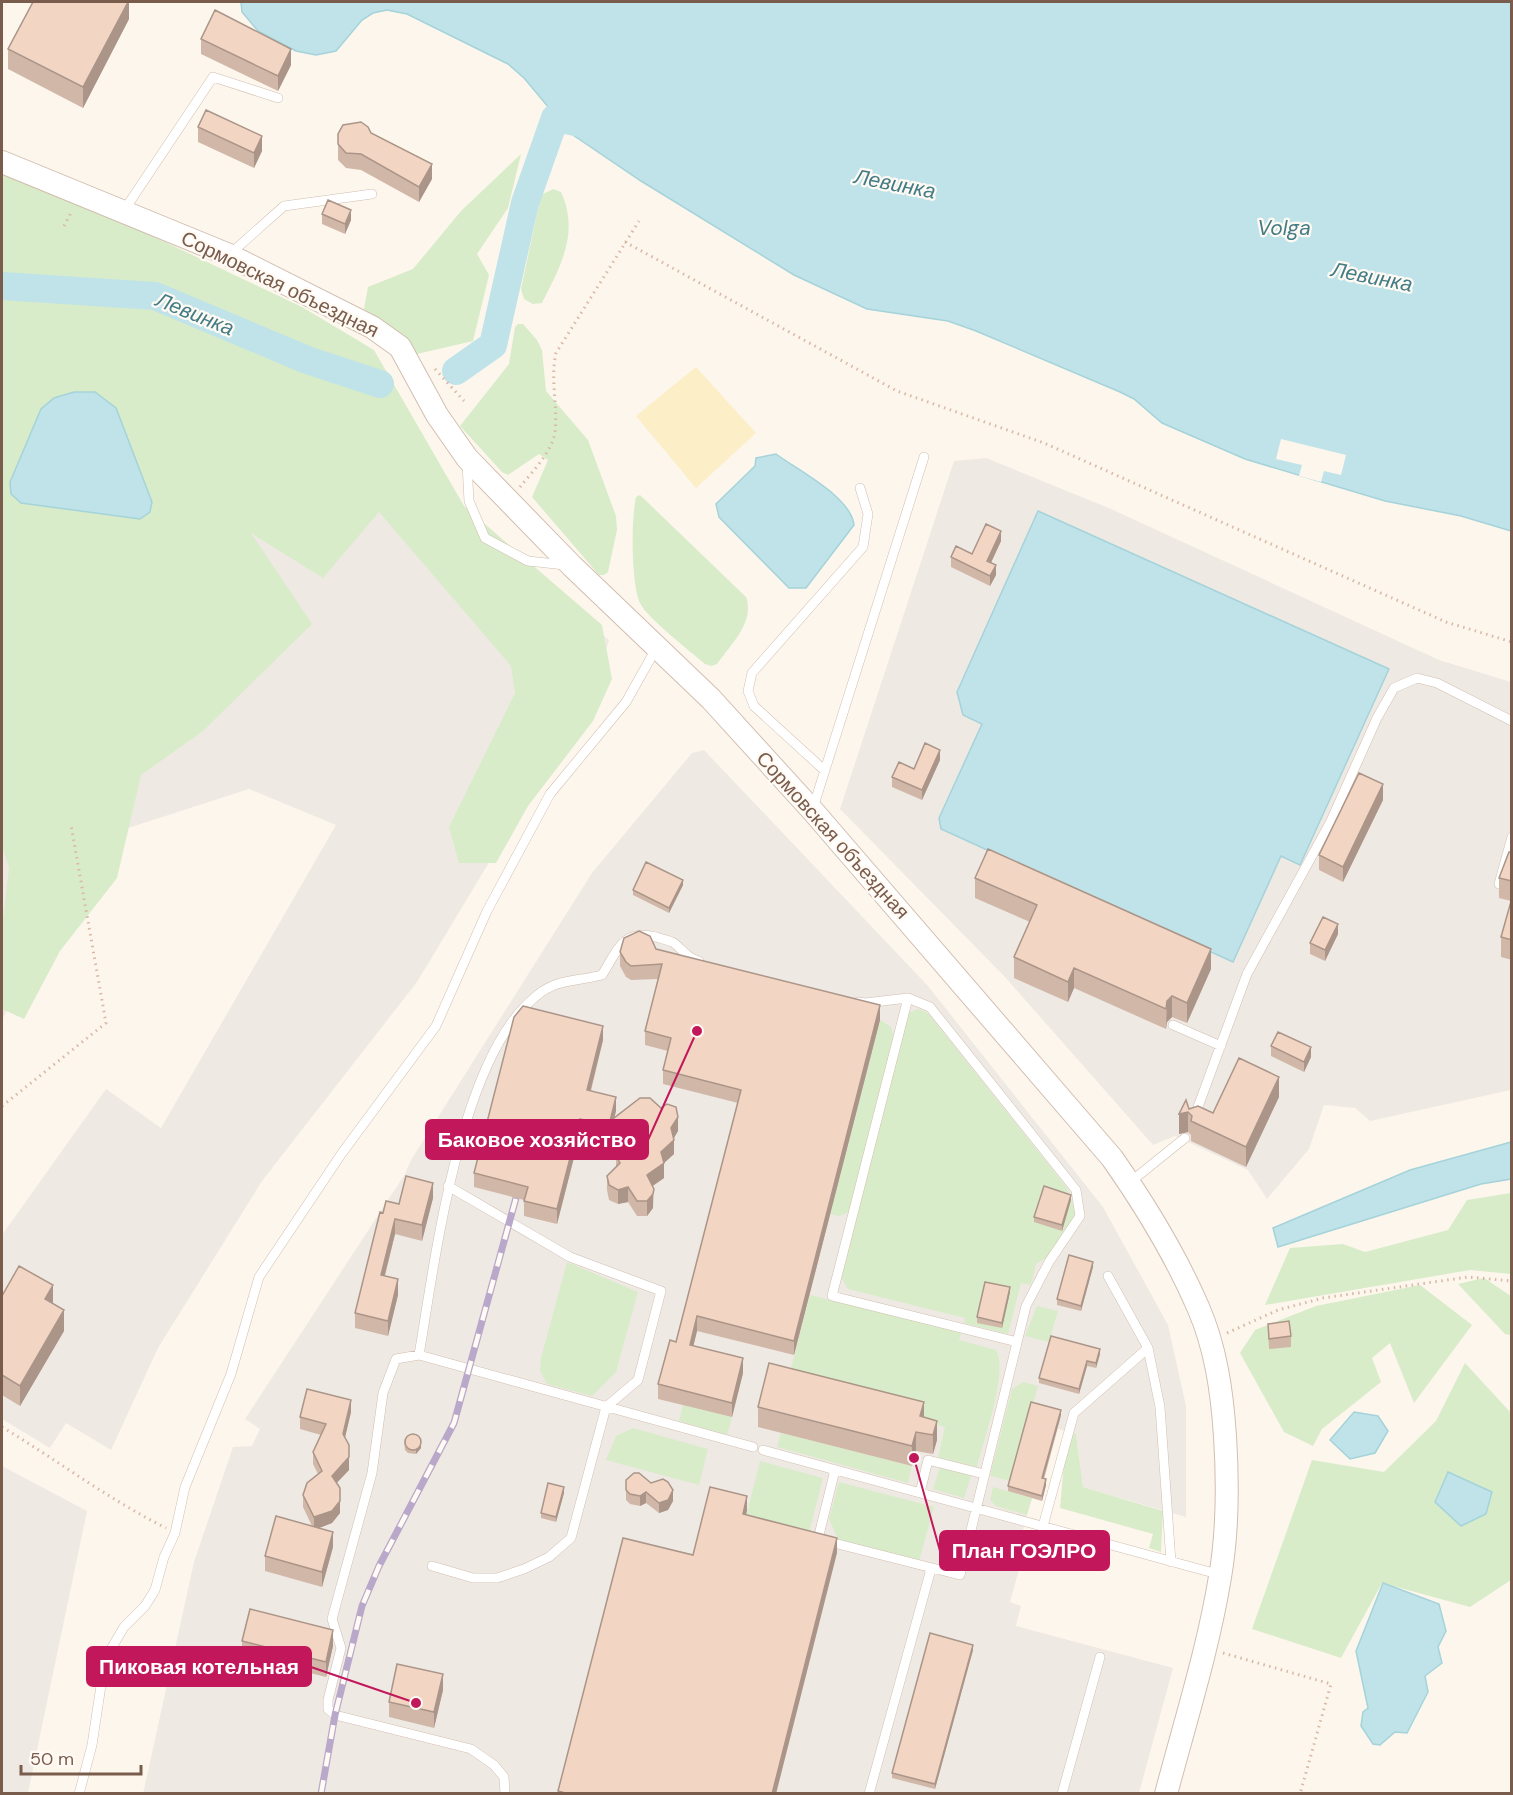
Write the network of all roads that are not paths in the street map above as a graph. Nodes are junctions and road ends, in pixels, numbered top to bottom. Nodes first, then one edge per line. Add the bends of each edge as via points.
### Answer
1 (278, 98) dead end
2 (2, 162) edge
3 (372, 194) dead end
4 (123, 212) junction
5 (229, 255) junction
6 (924, 456) dead end
7 (467, 458) junction
8 (860, 488) dead end
9 (572, 566) junction
10 (657, 646) junction
11 (1512, 721) edge
12 (824, 770) junction
13 (813, 810) junction
14 (1512, 837) edge
15 (1499, 884) edge
16 (714, 965) edge
17 (908, 998) junction
18 (853, 1000) edge
19 (1173, 1025) dead end
20 (1221, 1046) junction
21 (1192, 1123) edge
22 (1185, 1138) dead end
23 (1130, 1183) junction
24 (448, 1186) junction
25 (1108, 1276) dead end
26 (1017, 1342) junction
27 (1148, 1348) junction
28 (419, 1355) junction
29 (606, 1407) junction
30 (753, 1447) dead end
31 (763, 1450) dead end
32 (835, 1470) junction
33 (984, 1474) junction
34 (920, 1493) junction
35 (976, 1508) junction
36 (1043, 1526) junction
37 (1171, 1562) junction
38 (432, 1566) dead end
39 (931, 1569) junction
40 (1221, 1575) junction
41 (1100, 1657) dead end
42 (79, 1794) edge
43 (505, 1794) edge
44 (869, 1794) edge
45 (1062, 1794) edge
46 (1166, 1794) edge

1 - 4 lane via 213,77
2 - 4 street, Сормовская объездная
3 - 5 lane via 284,206
4 - 5 street, Сормовская объездная
5 - 7 street, Сормовская объездная via 372,327 400,346 437,415
6 - 12 lane
7 - 9 street, Сормовская объездная
7 - 9 lane via 469,501 485,538 528,561
8 - 12 lane via 868,514 863,547 752,673 748,691 754,706
9 - 10 street, Сормовская объездная
10 - 13 street, Сормовская объездная
10 - 42 lane via 626,702 550,794 487,911 436,1026 342,1153 259,1277 231,1374 184,1488 175,1533 155,1590 105,1659 92,1745
11 - 20 lane via 1437,682 1417,678 1394,688 1330,823 1247,974
12 - 13 lane
13 - 23 street, Сормовская объездная
14 - 15 lane
16 - 24 lane via 690,959 672,941 633,935 623,942 603,975 560,981 536,996 516,1015 498,1041 476,1095
17 - 18 lane via 865,1003
17 - 26 lane via 930,1007 1076,1190 1080,1216 1026,1306
17 - 26 lane via 832,1296
19 - 20 lane
20 - 21 lane
22 - 23 lane
23 - 40 street, Сормовская объездная via 1199,1309 1218,1372 1228,1490
24 - 28 lane
24 - 29 lane via 570,1257 661,1291 638,1380
25 - 27 lane
26 - 33 lane
27 - 36 lane via 1074,1413
27 - 37 lane via 1160,1407
28 - 29 lane
28 - 43 lane via 396,1359 383,1393 372,1473 332,1619 341,1648 328,1709 335,1715 471,1749 504,1777
29 - 30 lane
29 - 38 lane via 570,1538 549,1557 497,1578 473,1578
31 - 32 lane
32 - 34 lane
32 - 39 lane via 818,1539
33 - 34 lane via 928,1460
33 - 35 lane
34 - 35 lane
35 - 36 lane
35 - 39 lane via 960,1575
36 - 37 lane
37 - 40 lane
39 - 44 lane
40 - 46 street, Сормовская объездная
41 - 45 lane

